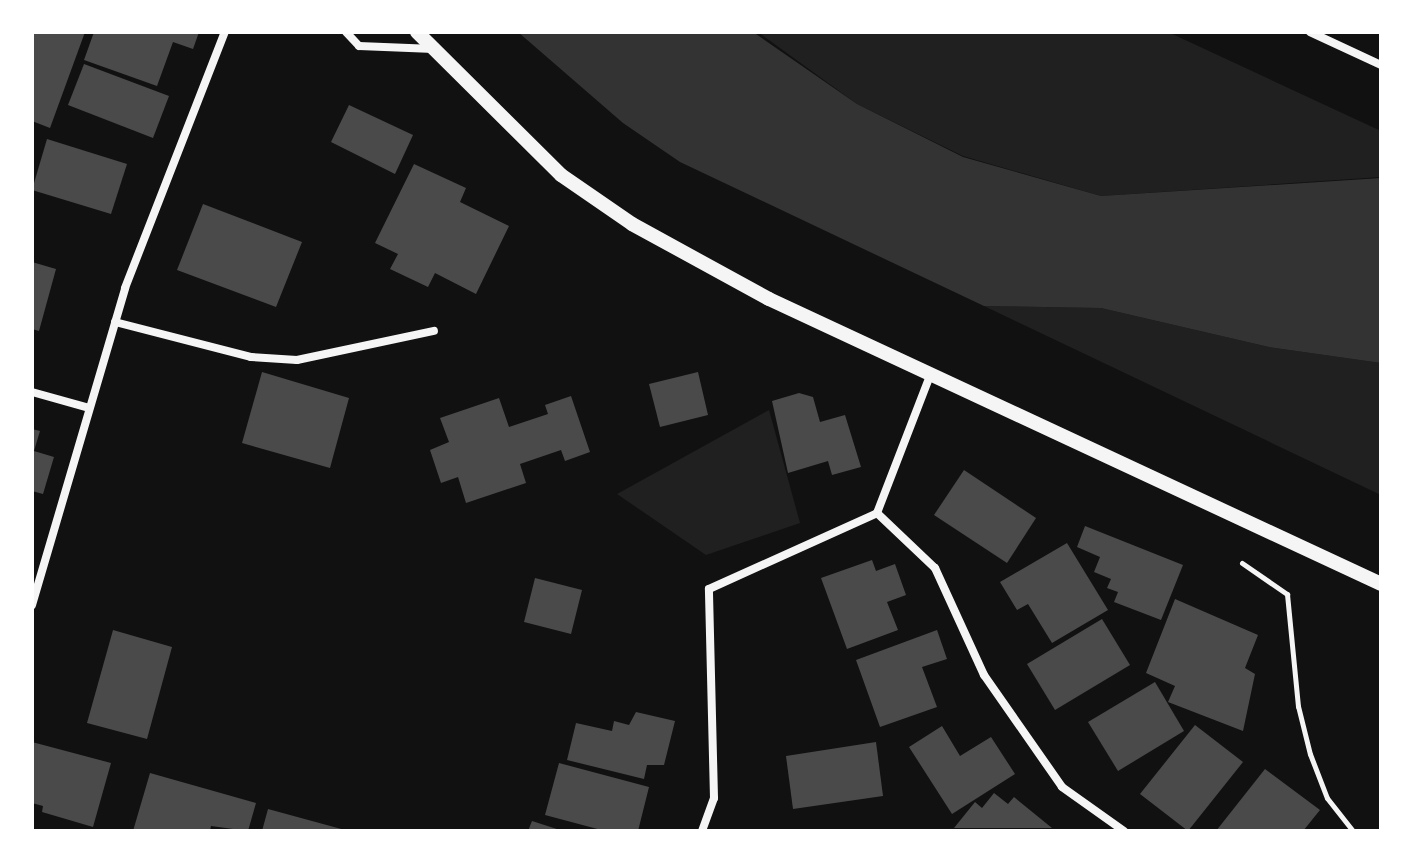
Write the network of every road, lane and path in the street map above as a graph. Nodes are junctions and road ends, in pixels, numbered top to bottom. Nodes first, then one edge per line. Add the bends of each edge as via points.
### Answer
1 (225, 32) edge
2 (346, 32) edge
3 (417, 32) edge
4 (1310, 32) edge
5 (434, 49) junction
6 (1381, 65) edge
7 (115, 322) junction
8 (434, 331) dead end
9 (930, 376) junction
10 (32, 392) edge
11 (89, 408) junction
12 (877, 513) junction
13 (1239, 561) dead end
14 (1381, 584) edge
15 (32, 605) edge
16 (702, 831) edge
17 (1124, 831) edge
18 (1353, 831) edge

1 - 7 street
2 - 5 street via 359,46
3 - 5 street
4 - 6 street
5 - 9 street via 561,175 632,224 769,299
7 - 8 street via 251,357 297,360
7 - 11 street
9 - 12 street
9 - 14 street via 1030,417
10 - 11 street
11 - 15 street
12 - 16 street via 709,589 714,798
12 - 17 street via 935,568 984,675 1062,787
13 - 18 path via 1287,594 1298,706 1310,754 1327,798

